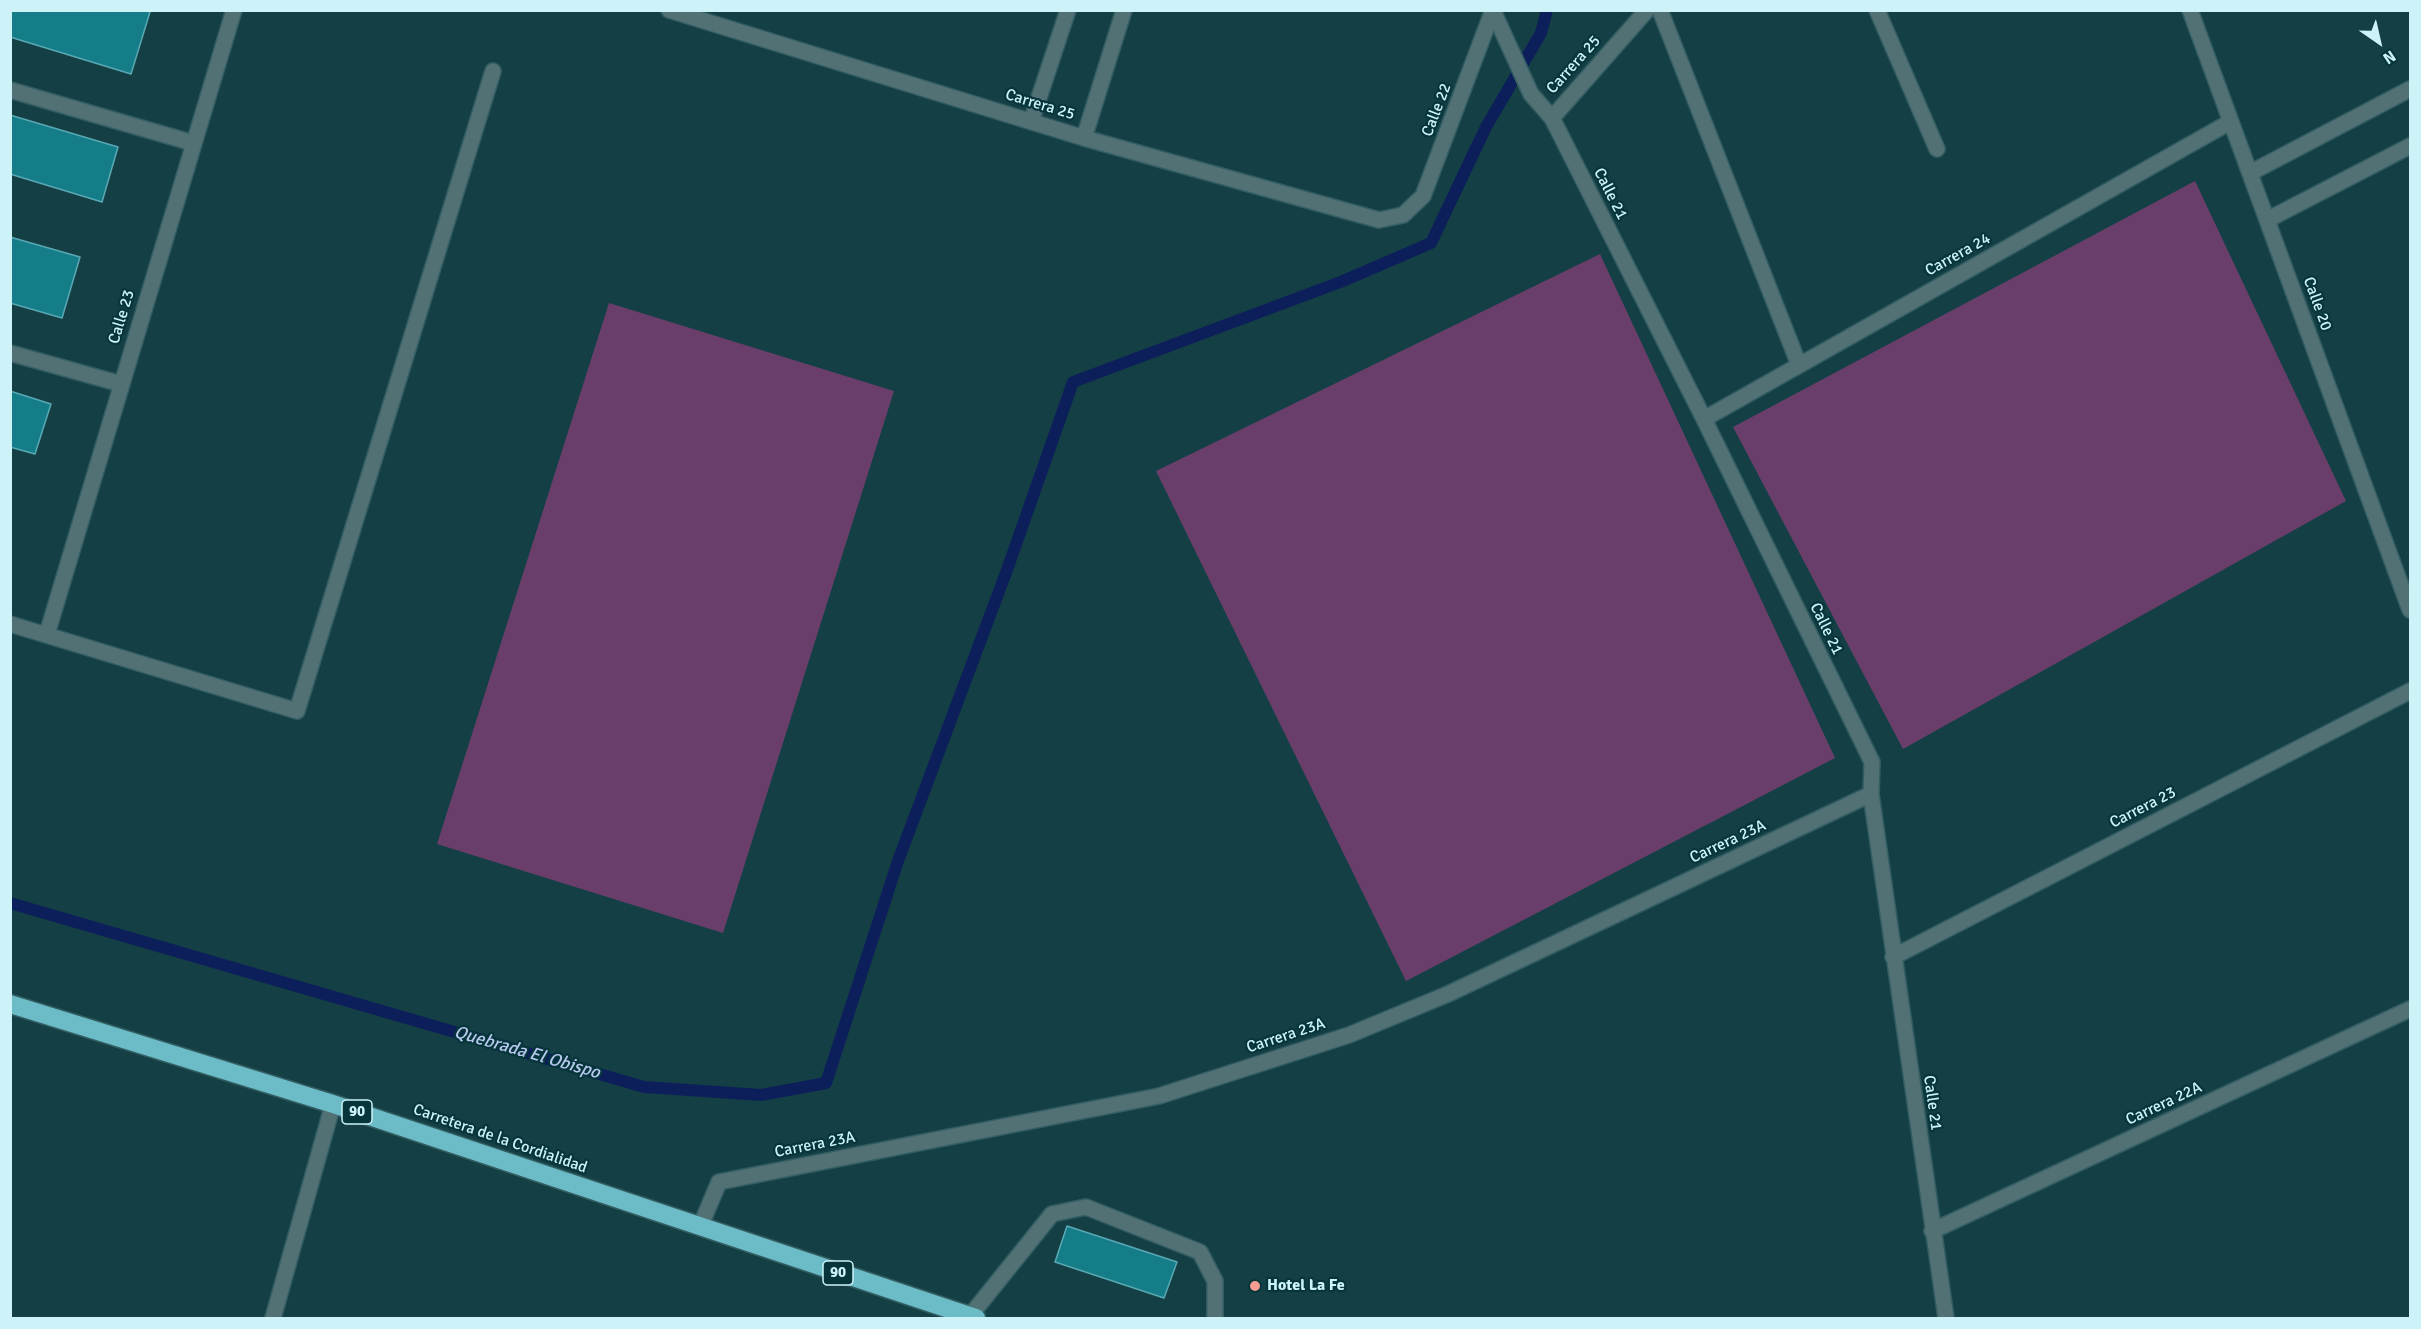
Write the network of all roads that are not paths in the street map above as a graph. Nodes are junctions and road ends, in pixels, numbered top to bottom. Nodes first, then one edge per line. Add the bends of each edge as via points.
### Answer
1 (234, 10) edge
2 (669, 10) edge
3 (1068, 10) edge
4 (1124, 10) edge
5 (1647, 10) edge
6 (1660, 10) edge
7 (1877, 10) edge
8 (2190, 10) edge
9 (1493, 11) edge
10 (493, 70) dead end
11 (2410, 89) edge
12 (10, 90) edge
13 (1552, 117) junction
14 (1031, 122) junction
15 (2230, 122) junction
16 (1084, 138) junction
17 (193, 143) junction
18 (2410, 146) edge
19 (1937, 149) dead end
20 (2250, 173) junction
21 (1403, 215) joint
22 (2267, 220) junction
23 (10, 353) edge
24 (1799, 365) junction
25 (121, 384) junction
26 (1704, 419) junction
27 (2410, 610) edge
28 (10, 624) edge
29 (47, 634) junction
30 (2410, 692) edge
31 (1871, 794) junction
32 (1893, 957) junction
33 (10, 1004) edge
34 (2410, 1009) edge
35 (333, 1104) junction
36 (700, 1227) junction
37 (1932, 1231) junction
38 (973, 1317) edge
39 (273, 1318) edge
40 (1215, 1318) edge
41 (1946, 1318) edge

1 - 17 street, Calle 23
2 - 14 street, Carrera 25
3 - 14 street
4 - 16 street
5 - 13 street, Carrera 25
6 - 24 street
7 - 19 street
8 - 15 street, Calle 20
9 - 13 street, Calle 21 via 1532,94
9 - 21 street, Calle 22 via 1424,196
10 - 29 street via 297,711
11 - 20 street
12 - 17 street
13 - 26 street, Calle 21
14 - 16 street, Carrera 25
15 - 20 street, Calle 20
15 - 24 street, Carrera 24
16 - 21 street, Carrera 25 via 1379,220
17 - 25 street, Calle 23
18 - 22 street
20 - 22 street, Calle 20
22 - 27 street, Calle 20
23 - 25 street
24 - 26 street, Carrera 24
25 - 29 street, Calle 23
26 - 31 street, Calle 21 via 1872,762
28 - 29 street
30 - 32 street, Carrera 23
31 - 32 street, Calle 21
31 - 36 street, Carrera 23A via 1448,994 1349,1035 1159,1096 719,1182
32 - 37 street, Calle 21
33 - 35 highway, Carretera de la Cordialidad / 90
34 - 37 street, Carrera 22A
35 - 36 highway, Carretera de la Cordialidad / 90
35 - 39 street
36 - 38 highway, Carretera de la Cordialidad / 90
37 - 41 street, Calle 21
38 - 40 street via 1052,1214 1086,1207 1200,1252 1215,1281

